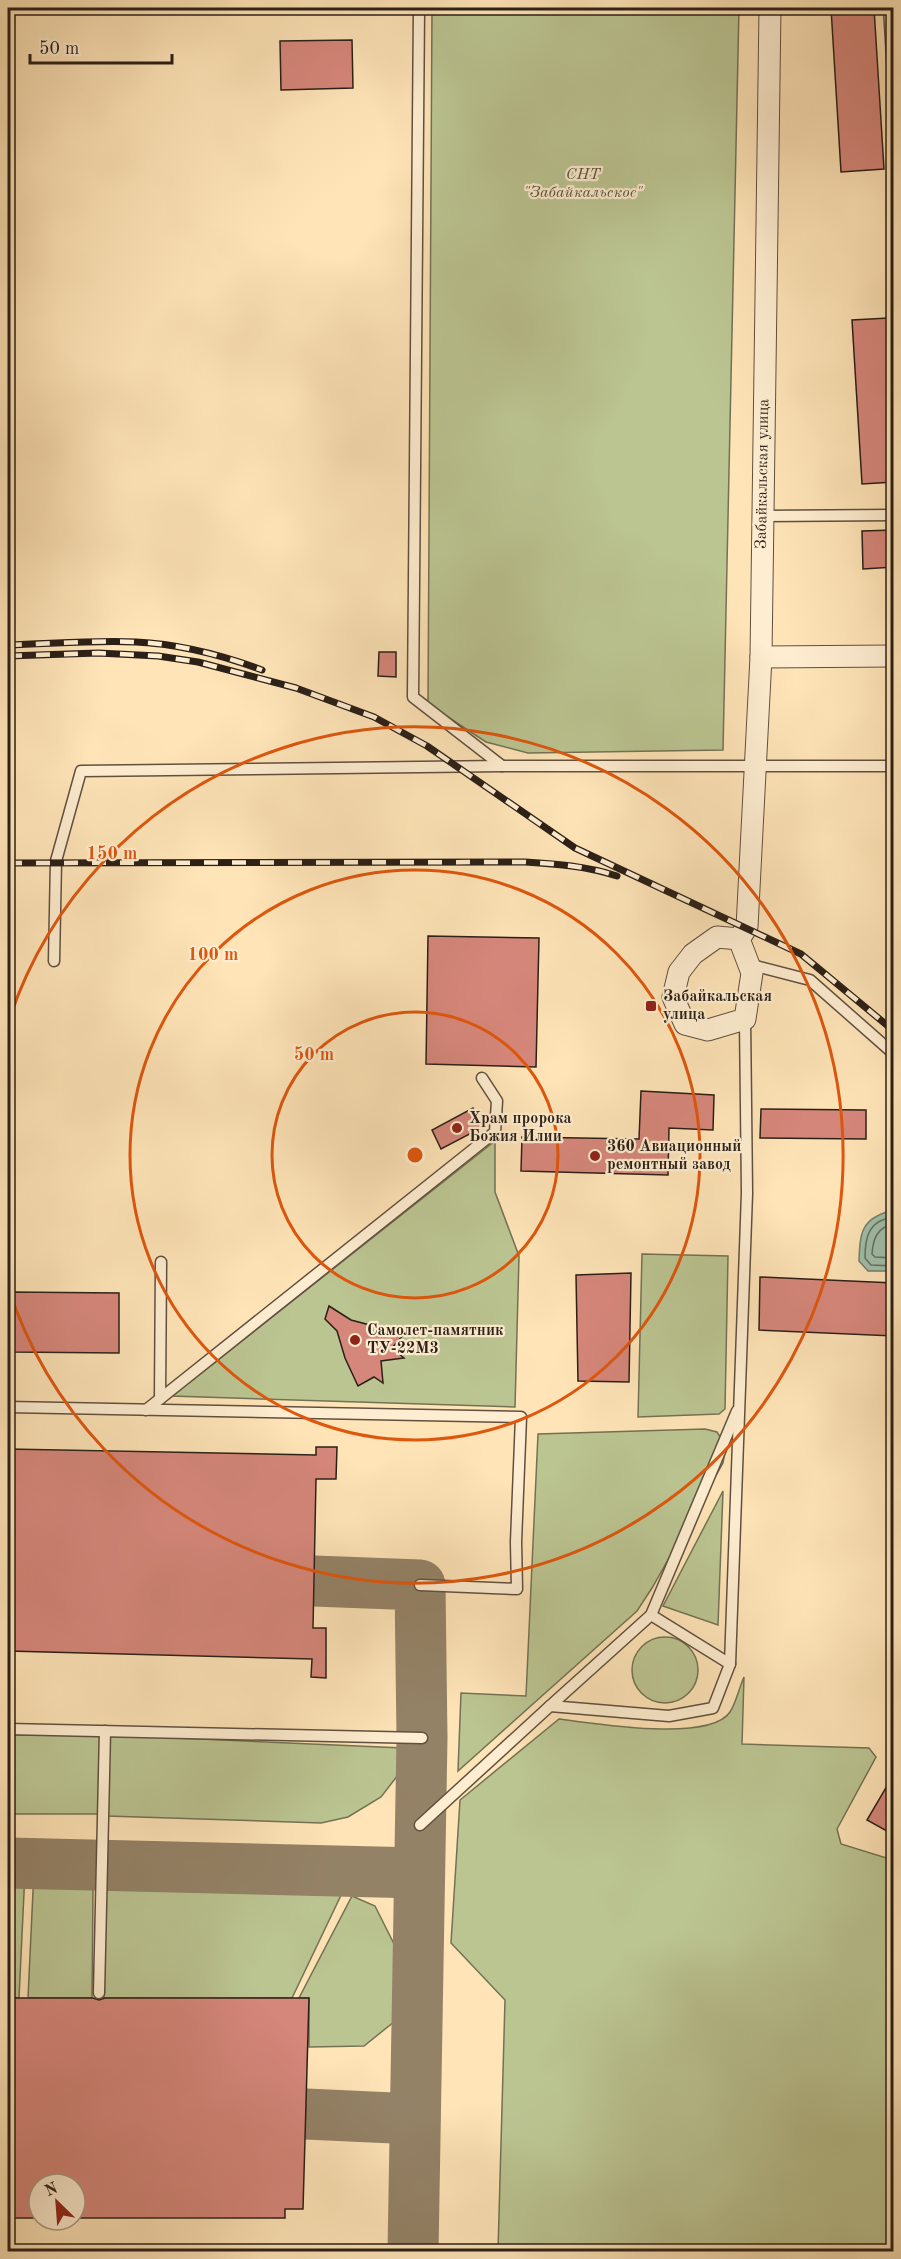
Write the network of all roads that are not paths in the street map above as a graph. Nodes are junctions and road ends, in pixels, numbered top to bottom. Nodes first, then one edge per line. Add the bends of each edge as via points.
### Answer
1 (419, 8) edge
2 (770, 8) edge
3 (889, 8) edge
4 (894, 90) edge
5 (894, 515) edge
6 (763, 516) junction
7 (894, 656) edge
8 (761, 657) junction
9 (502, 766) junction
10 (756, 766) junction
11 (894, 766) edge
12 (739, 939) junction
13 (54, 961) dead end
14 (748, 964) junction
15 (745, 1018) junction
16 (894, 1054) edge
17 (482, 1078) dead end
18 (161, 1262) dead end
19 (160, 1399) junction
20 (740, 1404) junction
21 (8, 1407) edge
22 (146, 1410) junction
23 (420, 1585) dead end
24 (651, 1615) junction
25 (730, 1664) junction
26 (550, 1706) junction
27 (8, 1728) edge
28 (105, 1731) junction
29 (422, 1738) dead end
30 (420, 1825) dead end
31 (99, 1993) dead end

1 - 9 lane via 413,697
2 - 6 street, Забайкальская улица
3 - 4 lane
5 - 6 lane
6 - 8 street, Забайкальская улица
7 - 8 street
8 - 10 street, Забайкальская улица
9 - 10 lane
9 - 13 lane via 81,771 56,861
10 - 11 lane
10 - 12 street, Забайкальская улица via 747,927
12 - 14 street
12 - 15 street via 717,938 693,954 679,972 673,997 685,1024 708,1030
14 - 15 street via 752,973
14 - 16 lane via 810,980
15 - 20 lane via 747,1193
17 - 19 lane via 497,1101 495,1132
18 - 19 lane
19 - 22 lane
20 - 24 lane
20 - 25 lane
21 - 22 lane
22 - 23 lane via 521,1417 517,1589
24 - 25 lane
24 - 26 lane
25 - 26 lane via 713,1708 669,1716
26 - 30 lane
27 - 28 lane
28 - 29 lane
28 - 31 lane

